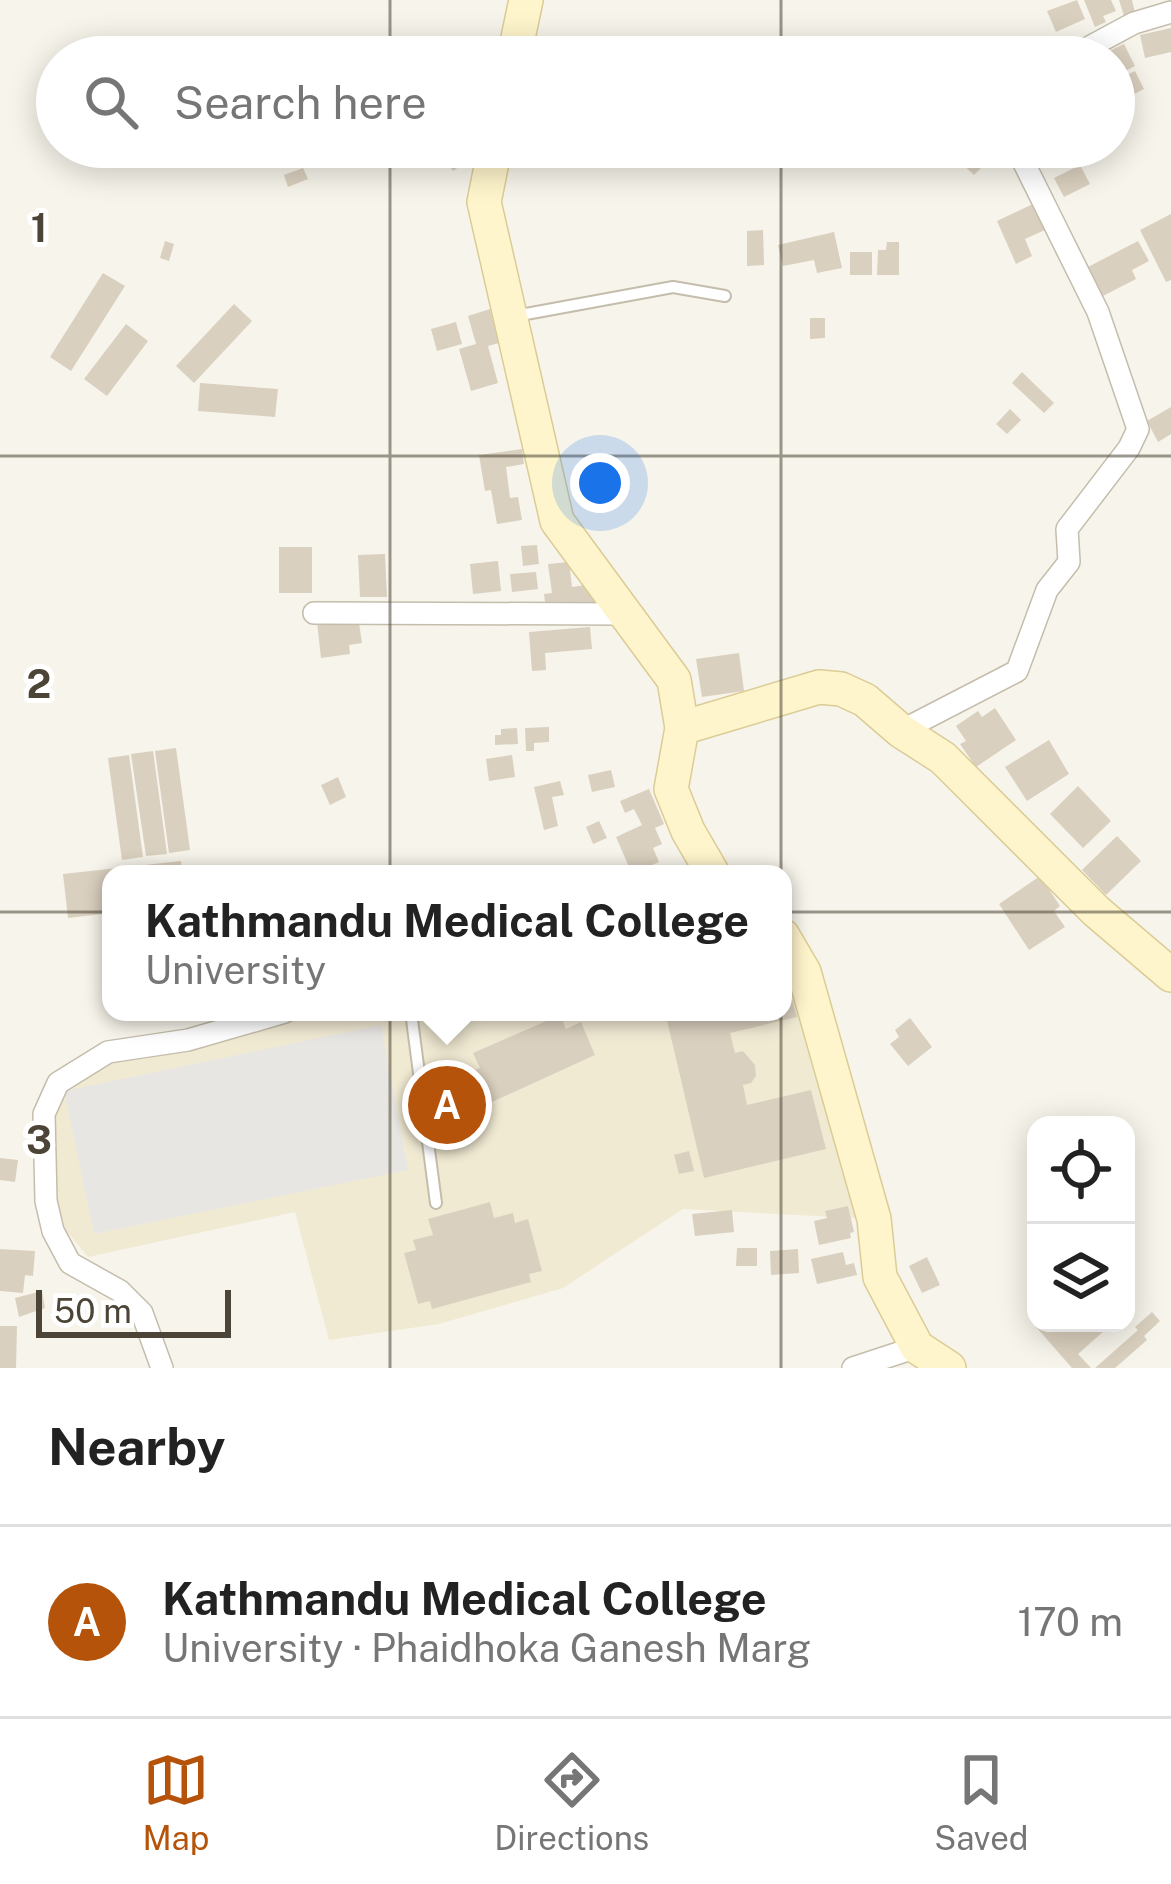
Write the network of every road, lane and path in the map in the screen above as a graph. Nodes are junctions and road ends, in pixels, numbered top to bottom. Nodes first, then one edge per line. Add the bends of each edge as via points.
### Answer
1 (526, 0) edge
2 (1171, 12) edge
3 (518, 36) edge
4 (1109, 36) edge
5 (491, 168) edge
6 (1026, 168) edge
7 (725, 296) dead end
8 (512, 316) junction
9 (314, 613) dead end
10 (626, 614) junction
11 (682, 728) junction
12 (901, 731) junction
13 (708, 865) edge
14 (792, 951) edge
15 (1171, 975) edge
16 (254, 1021) edge
17 (412, 1021) edge
18 (436, 1203) dead end
19 (917, 1347) junction
20 (162, 1368) edge
21 (853, 1368) edge
22 (949, 1368) edge

1 - 3 street
2 - 4 street
5 - 8 street via 484,202
6 - 12 street via 1098,312 1138,429 1067,529 1069,562 1047,590 1017,671
7 - 8 lane via 673,287
8 - 10 street via 557,521
9 - 10 street
10 - 11 street via 674,680
11 - 12 street via 819,687 865,700
11 - 13 street via 671,789
12 - 15 street via 943,758
14 - 19 street via 874,1220 880,1277
16 - 20 street via 108,1052 58,1083 44,1114 53,1232 70,1263 142,1313
17 - 18 lane
19 - 21 street
19 - 22 street

